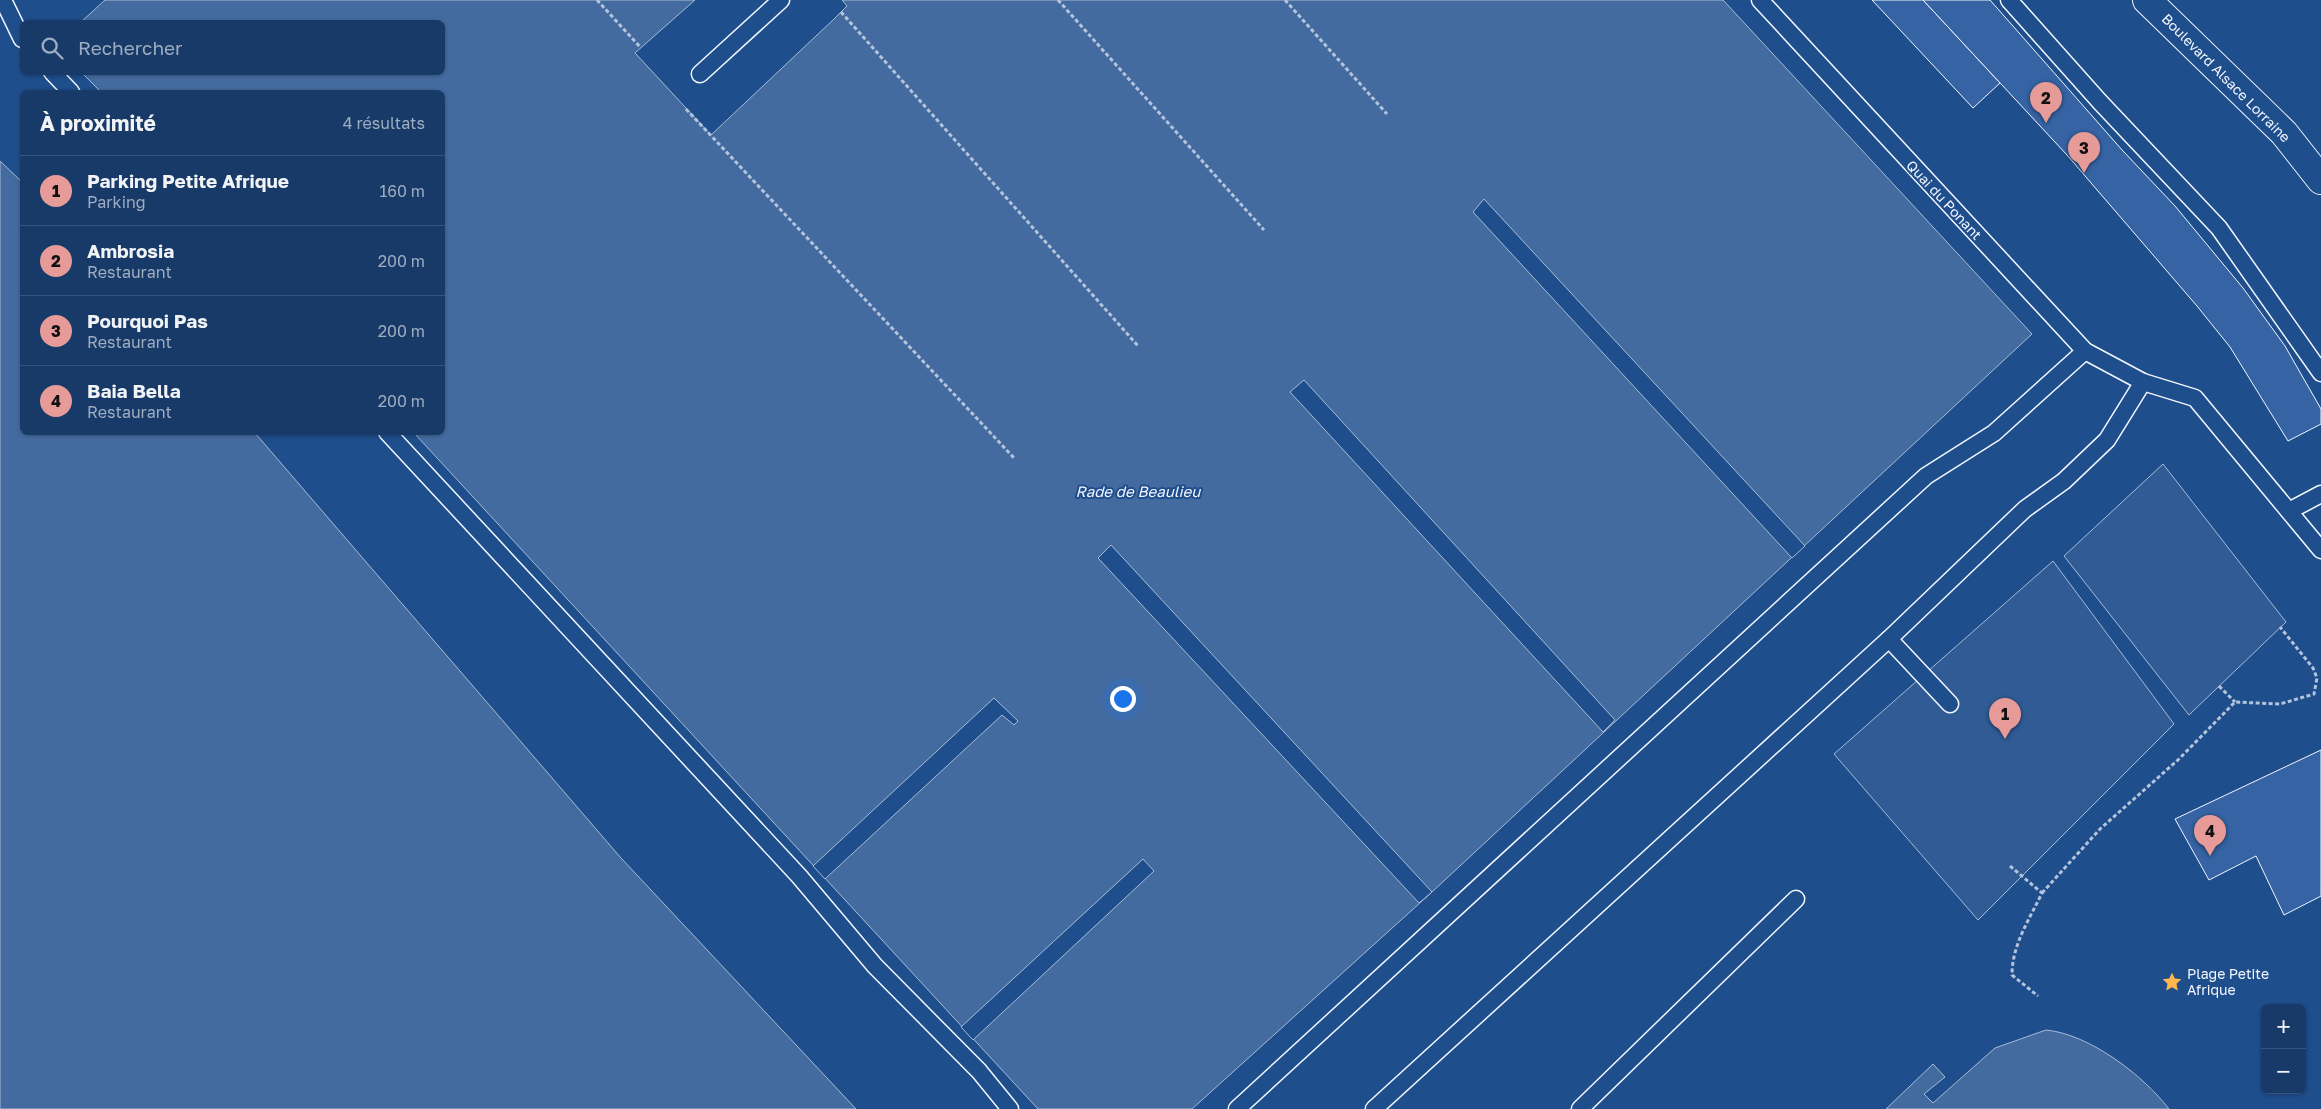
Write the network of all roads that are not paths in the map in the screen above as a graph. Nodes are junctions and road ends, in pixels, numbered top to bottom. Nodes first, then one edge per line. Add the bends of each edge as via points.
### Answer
1 (3, 0) edge
2 (781, 0) edge
3 (1760, 0) edge
4 (2009, 0) edge
5 (2147, 0) edge
6 (20, 35) edge
7 (700, 74) dead end
8 (55, 75) edge
9 (69, 90) edge
10 (2321, 180) edge
11 (2085, 350) junction
12 (2321, 373) edge
13 (2143, 382) junction
14 (390, 435) edge
15 (2321, 494) edge
16 (2289, 511) junction
17 (2321, 550) edge
18 (1888, 639) junction
19 (1950, 704) dead end
20 (1796, 899) dead end
21 (1383, 1106) edge
22 (1010, 1109) edge
23 (1237, 1109) edge
24 (1580, 1109) edge

1 - 6 lane
2 - 7 lane
3 - 11 lane, Quai du Ponant
4 - 12 lane via 2219,228
5 - 10 main road, Boulevard Alsace Lorraine via 2284,133
8 - 9 lane
11 - 13 lane, Quai du Ponant
11 - 23 lane via 1994,433 1926,476
13 - 16 lane, Quai du Ponant via 2196,398
13 - 18 lane via 2107,440 2064,481 2025,509
14 - 22 lane via 799,876 875,966 979,1071
15 - 16 lane
16 - 17 lane, Quai du Ponant
18 - 19 lane
18 - 21 lane
20 - 24 lane

